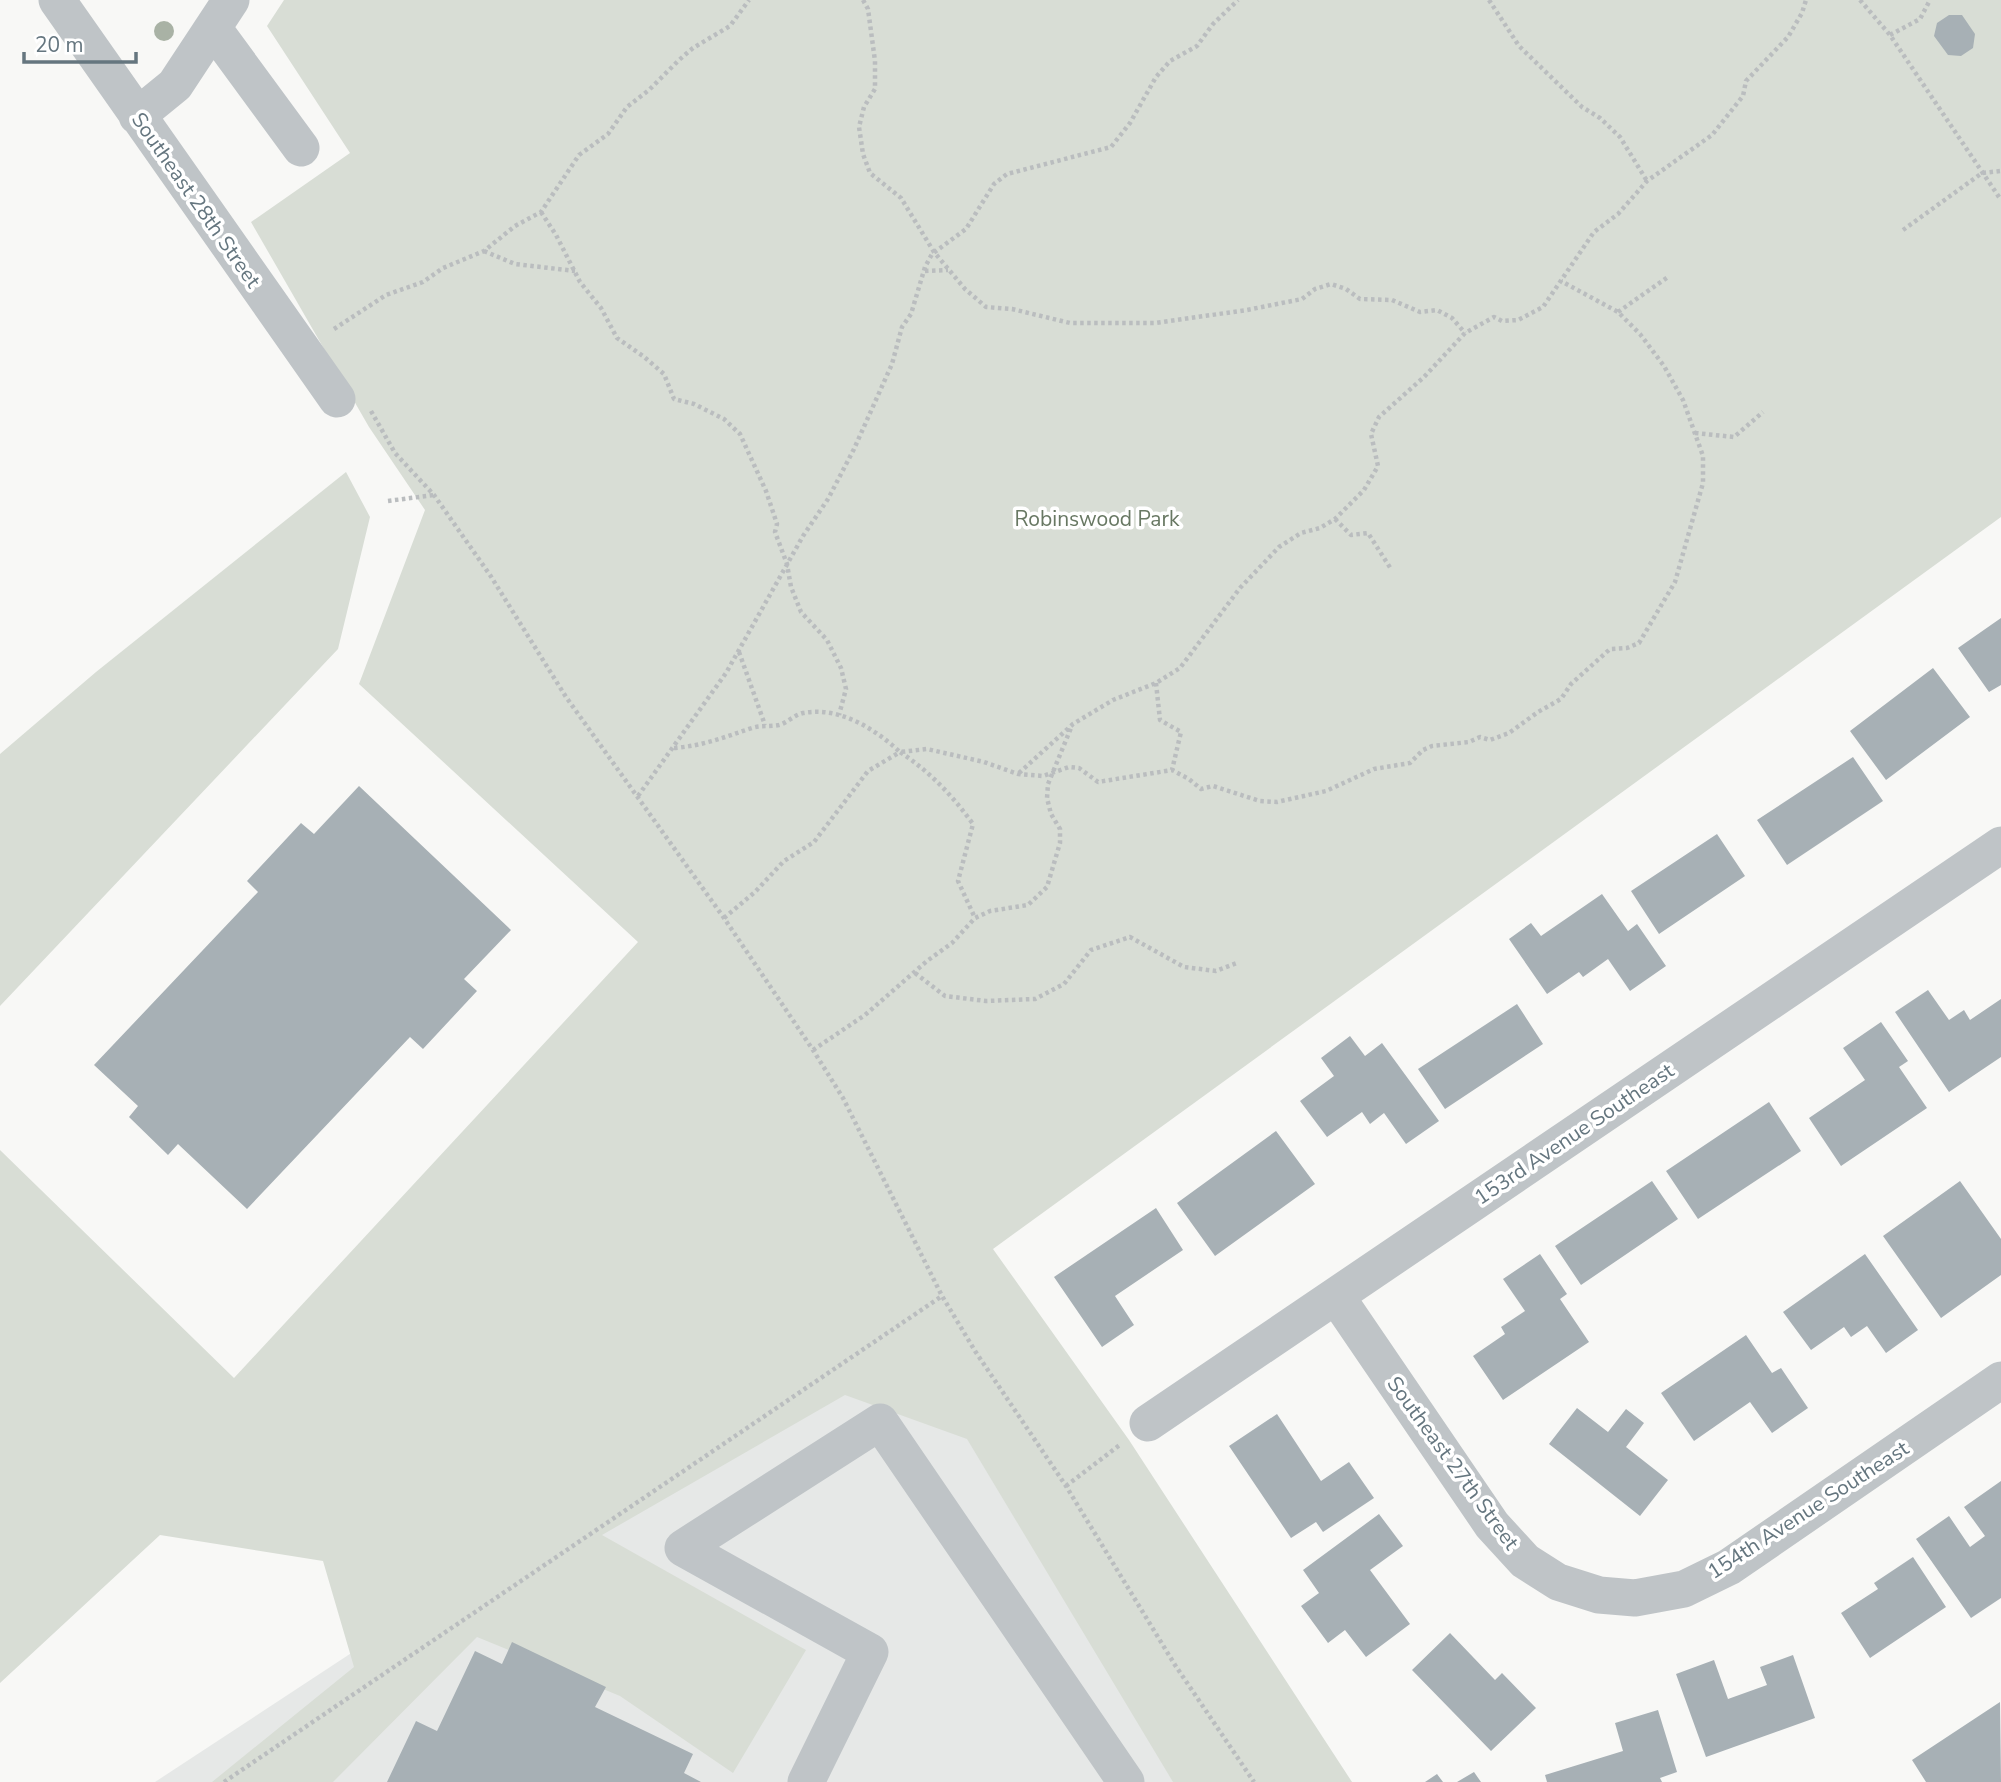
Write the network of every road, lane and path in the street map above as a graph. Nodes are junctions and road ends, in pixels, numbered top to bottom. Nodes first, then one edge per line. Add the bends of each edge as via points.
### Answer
1 (749, 0) edge
2 (863, 0) edge
3 (1238, 0) edge
4 (1489, 0) edge
5 (1806, 0) edge
6 (1860, 0) edge
7 (1930, 0) edge
8 (72, 5) edge
9 (222, 14) edge
10 (1890, 35) junction
11 (137, 116) junction
12 (301, 148) dead end
13 (2001, 171) edge
14 (1982, 173) junction
15 (1647, 181) junction
16 (2001, 200) edge
17 (541, 212) junction
18 (1903, 230) dead end
19 (484, 251) junction
20 (934, 252) junction
21 (949, 270) junction
22 (576, 271) junction
23 (925, 271) junction
24 (1668, 277) dead end
25 (1561, 281) junction
26 (1618, 312) junction
27 (1465, 333) junction
28 (323, 337) dead end
29 (351, 400) joint
30 (1763, 412) dead end
31 (1695, 433) junction
32 (434, 495) junction
33 (388, 501) dead end
34 (1335, 519) junction
35 (787, 564) junction
36 (1391, 569) dead end
37 (738, 652) junction
38 (1156, 683) junction
39 (839, 715) junction
40 (1073, 724) junction
41 (765, 725) junction
42 (674, 748) junction
43 (900, 752) junction
44 (1172, 770) junction
45 (1054, 771) junction
46 (1018, 774) junction
47 (638, 796) junction
48 (2001, 845) edge
49 (724, 918) junction
50 (975, 918) junction
51 (1237, 963) dead end
52 (915, 973) junction
53 (813, 1050) junction
54 (942, 1296) junction
55 (1336, 1296) junction
56 (2001, 1380) edge
57 (1147, 1423) joint
58 (1066, 1486) junction
59 (1599, 1595) joint
60 (224, 1782) edge
61 (806, 1782) edge
62 (1126, 1782) edge
63 (1254, 1782) edge

1 - 17 path via 730,26 679,60 627,107 608,134 579,155
2 - 20 path via 868,9 875,89 859,127 863,154 870,173 901,198
3 - 20 path via 1197,46 1170,61 1156,77 1111,147 1007,174 995,184 966,229
4 - 15 path via 1519,46 1620,137
5 - 15 path via 1788,37 1745,81 1743,96 1725,122
6 - 10 path
7 - 10 path via 1920,19
8 - 11 street, Southeast 28th Street
9 - 11 street via 175,85
9 - 12 street
10 - 14 path
11 - 29 street, Southeast 28th Street
13 - 14 path
14 - 16 path
14 - 18 path
15 - 25 path via 1618,214 1594,232
17 - 19 path
17 - 22 path
19 - 22 path via 515,264
19 - 28 path via 374,301
20 - 21 path
20 - 23 path
21 - 23 path
21 - 27 path via 986,307 1070,323 1191,319 1302,299 1331,284 1360,299 1392,300 1420,312 1437,310
22 - 35 path via 617,338 664,374 674,399 724,419 740,434 766,491
23 - 35 path via 892,364 854,449
24 - 26 path
25 - 26 path
25 - 27 path via 1543,307 1518,320 1494,317
26 - 31 path via 1664,366
27 - 34 path via 1379,417 1371,434 1378,466 1364,490
29 - 32 path
30 - 31 path via 1734,437
31 - 44 path via 1703,456 1699,505 1675,582 1639,643 1610,649 1561,699 1509,733 1490,740 1480,737 1432,746 1409,764 1374,769 1326,791 1277,802 1213,786 1201,789
32 - 33 path
32 - 47 path via 566,697
34 - 36 path via 1351,535 1368,533
34 - 38 path via 1279,547 1240,588 1180,668
35 - 37 path
35 - 39 path via 801,612 827,640 841,668 846,690
37 - 41 path
37 - 42 path
38 - 40 path via 1113,700
38 - 44 path via 1160,720 1181,732
39 - 41 path via 802,713 780,725
39 - 43 path
40 - 45 path
40 - 46 path
41 - 42 path via 696,747
42 - 47 path
43 - 46 path via 928,750
43 - 49 path via 868,771 814,842 783,861
43 - 50 path via 951,794 973,824 958,881
44 - 45 path via 1098,782 1079,768
45 - 46 path via 1043,776
45 - 50 path via 1047,798 1060,829 1047,887 1028,905
47 - 49 path
48 - 55 street, 153rd Avenue Southeast
49 - 53 path
50 - 52 path
51 - 52 path via 1216,971 1184,967 1130,937 1091,950 1065,984 1035,999 986,1001 945,996
52 - 53 path
53 - 54 path via 843,1098
54 - 58 path
54 - 60 path
55 - 57 street, 153rd Avenue Southeast
55 - 59 street, Southeast 27th Street via 1500,1534 1525,1561 1558,1582
56 - 59 street, 154th Avenue Southeast via 1729,1567 1684,1588 1635,1598
57 - 58 path
58 - 63 path via 1175,1665
61 - 62 street via 870,1652 683,1548 880,1422

